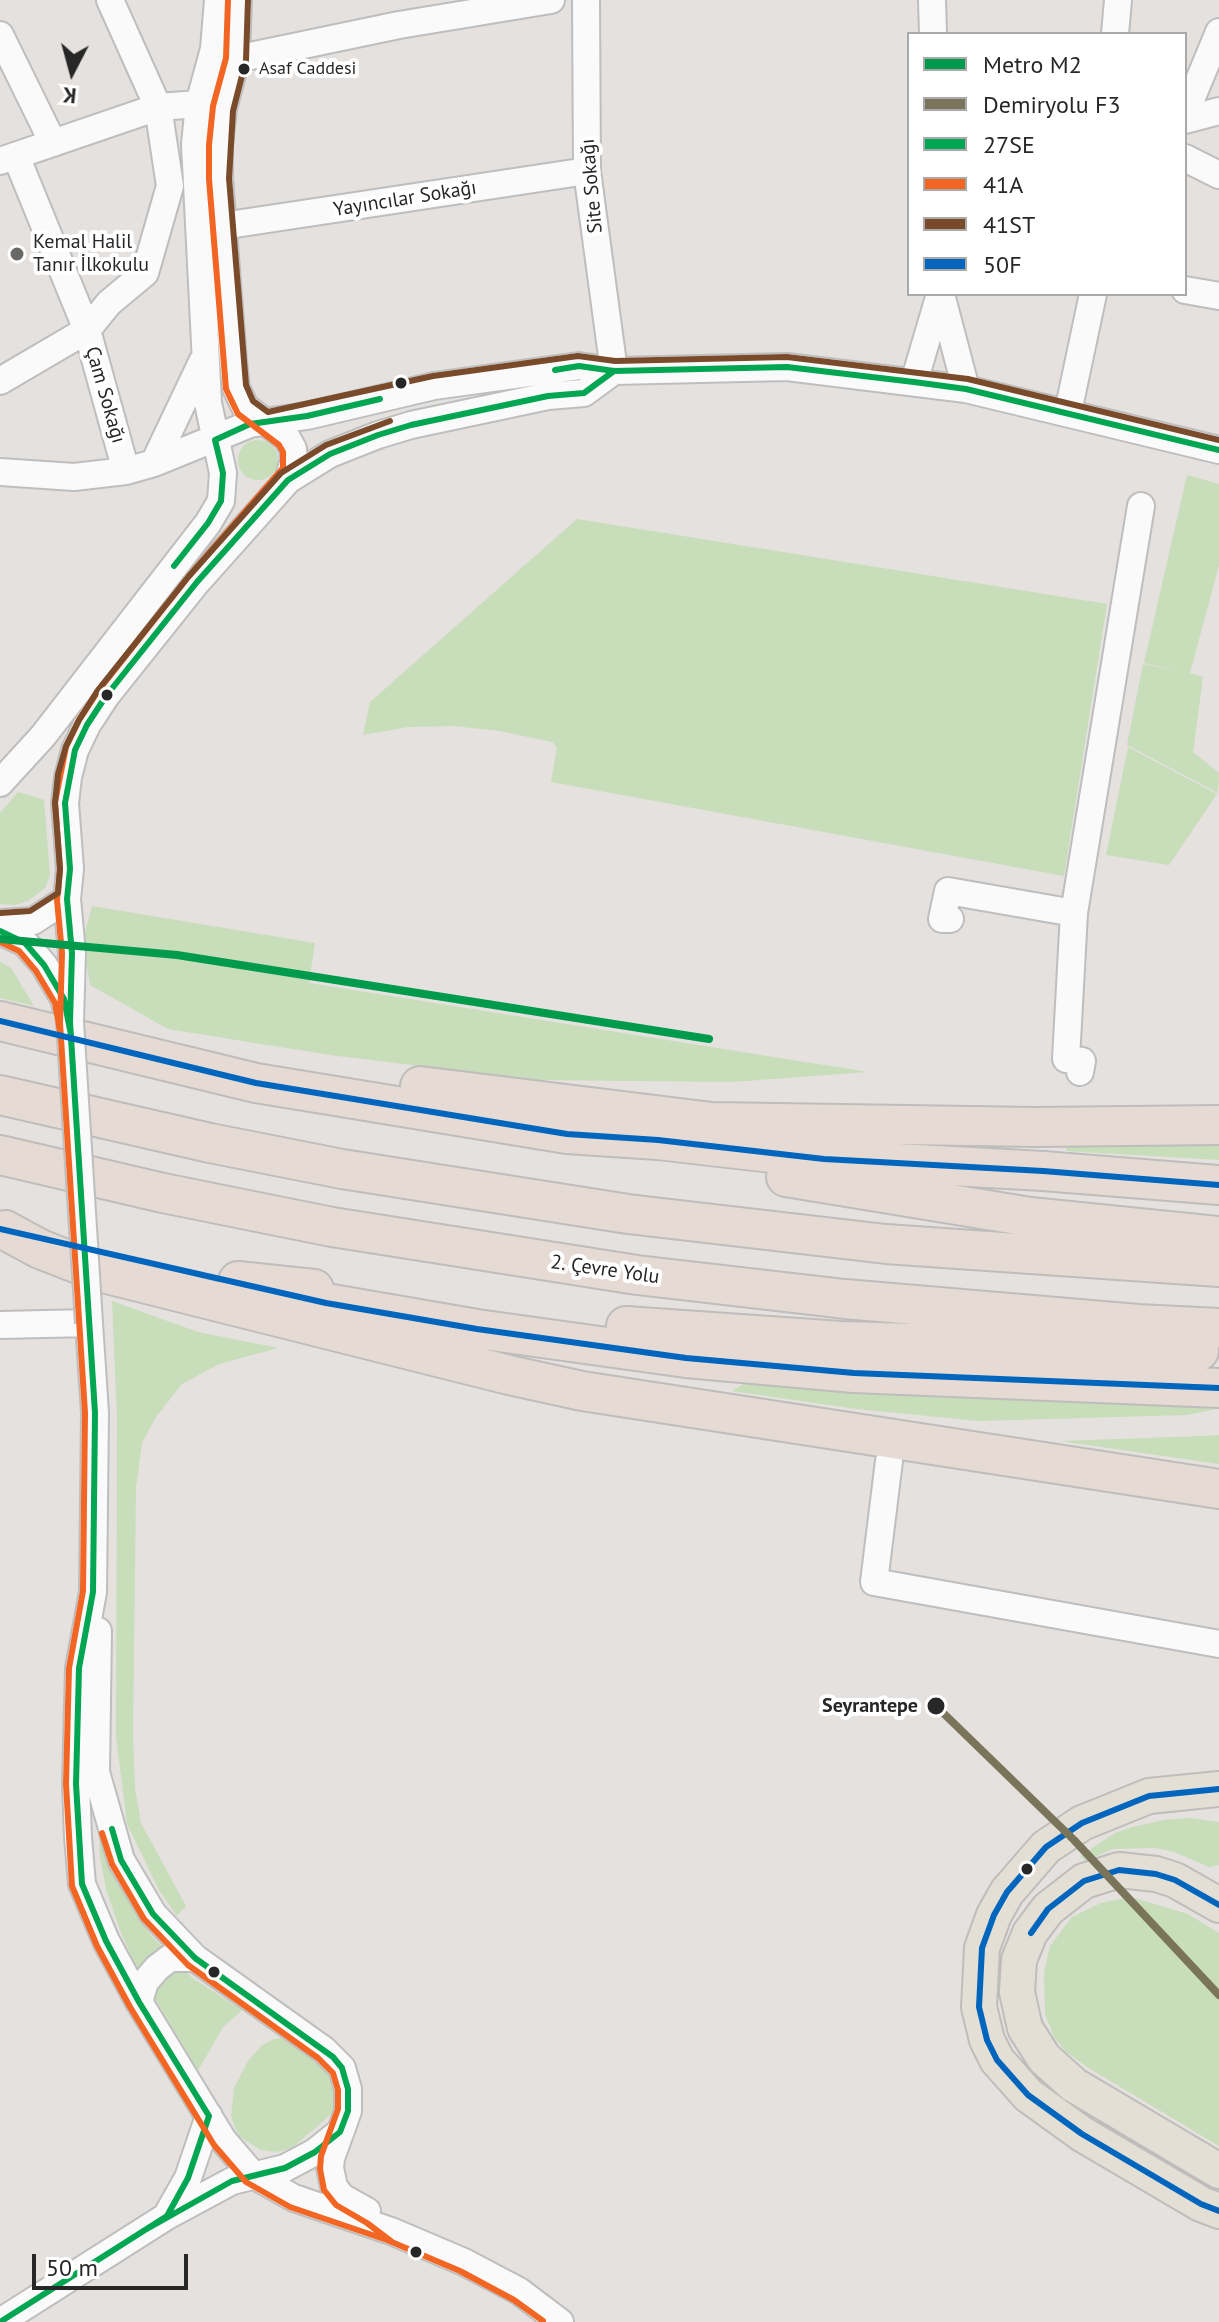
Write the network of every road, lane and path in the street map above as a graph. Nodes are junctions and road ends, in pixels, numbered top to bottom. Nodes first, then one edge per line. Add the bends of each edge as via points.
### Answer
1 (110, 0) edge
2 (218, 0) edge
3 (238, 0) edge
4 (551, 0) edge
5 (586, 0) edge
6 (932, 0) edge
7 (1115, 0) edge
8 (933, 32) edge
9 (1115, 32) edge
10 (1219, 32) edge
11 (0, 35) edge
12 (236, 59) junction
13 (199, 104) junction
14 (158, 107) junction
15 (1219, 111) edge
16 (1187, 112) edge
17 (1187, 117) edge
18 (53, 143) junction
19 (8, 159) edge
20 (1187, 159) edge
21 (587, 171) junction
22 (1219, 175) edge
23 (222, 226) junction
24 (1187, 290) edge
25 (939, 296) edge
26 (941, 296) edge
27 (1093, 296) edge
28 (1219, 296) edge
29 (87, 330) junction
30 (205, 355) junction
31 (614, 371) junction
32 (0, 381) edge
33 (914, 382) junction
34 (966, 389) junction
35 (1068, 412) junction
36 (265, 423) junction
37 (215, 440) junction
38 (1219, 450) edge
39 (154, 463) junction
40 (126, 471) junction
41 (0, 472) edge
42 (288, 480) junction
43 (1141, 506) dead end
44 (0, 783) edge
45 (67, 899) junction
46 (1074, 913) junction
47 (950, 919) dead end
48 (0, 923) edge
49 (0, 931) edge
50 (0, 1021) edge
51 (70, 1022) junction
52 (1080, 1072) dead end
53 (256, 1083) junction
54 (0, 1095) edge
55 (1219, 1125) edge
56 (567, 1134) junction
57 (0, 1155) edge
58 (1219, 1185) edge
59 (2, 1229) edge
60 (1219, 1236) edge
61 (1219, 1267) edge
62 (238, 1281) junction
63 (89, 1323) junction
64 (0, 1325) edge
65 (1219, 1328) edge
66 (1219, 1351) edge
67 (1219, 1388) edge
68 (889, 1461) dead end
69 (1219, 1489) edge
70 (93, 1592) junction
71 (1219, 1644) edge
72 (1209, 1792) edge
73 (1175, 1880) junction
74 (1219, 1884) edge
75 (1219, 1905) edge
76 (195, 1958) junction
77 (139, 2002) junction
78 (209, 2116) junction
79 (340, 2132) junction
80 (1219, 2171) edge
81 (253, 2175) junction
82 (1213, 2213) edge
83 (167, 2216) junction
84 (391, 2231) junction
85 (551, 2319) edge
86 (0, 2322) edge

1 - 14 street, Çam Sokağı
2 - 13 street via 214,49
3 - 12 street
4 - 12 street
5 - 21 street, Site Sokağı
6 - 8 street
7 - 9 street
10 - 16 street
11 - 18 street
12 - 23 street via 219,145
13 - 14 street
13 - 30 street via 195,144
14 - 18 street
14 - 29 street, Çam Sokağı via 170,186 145,273
15 - 17 street
18 - 19 street
19 - 29 street
20 - 22 street
21 - 23 street, Yayıncılar Sokağı
21 - 31 street, Site Sokağı
23 - 36 street via 236,388 245,407
24 - 28 street
25 - 33 street
26 - 34 street
27 - 35 street
29 - 32 street
29 - 40 street, Çam Sokağı
30 - 37 street
30 - 39 street
31 - 33 street via 787,367
31 - 36 street via 579,366 434,386
31 - 42 street via 584,393 548,396 378,435 330,454
33 - 34 street
34 - 35 street
35 - 38 street
36 - 37 street via 237,428
36 - 42 street via 293,449
37 - 39 street
37 - 44 street via 223,473 219,506 43,736
39 - 40 street
40 - 41 street via 74,477
42 - 45 street via 197,582 87,725 75,750 65,803
43 - 46 street
45 - 48 street via 33,921
45 - 51 street
46 - 47 street via 948,891 942,919
46 - 52 street via 1066,1059 1082,1061
49 - 51 street via 25,943 44,965 64,999
50 - 53 highway
51 - 63 street, bridge
53 - 55 highway via 382,1082 712,1122
53 - 56 highway
54 - 61 highway via 313,1163 628,1214 886,1244
56 - 58 highway via 824,1159
56 - 60 highway via 628,1151 861,1192 1030,1217
57 - 65 highway, 2. Çevre Yolu via 332,1227 637,1275 845,1299
59 - 62 highway
59 - 69 highway via 99,1272 582,1391
62 - 66 highway via 640,1328 841,1341
62 - 67 highway via 417,1319 686,1358 854,1373
63 - 64 street
63 - 70 street via 96,1426
68 - 71 street via 874,1582
70 - 76 street via 98,1633 96,1772 121,1860 153,1914
70 - 77 street via 79,1668 76,1784 82,1884
72 - 82 main road via 1149,1796 1082,1823 1046,1847 994,1915 982,1948 979,2007 997,2060 1028,2095
73 - 74 main road
73 - 75 main road
73 - 80 main road via 1119,1870 1084,1881 1048,1909 1030,1933 1019,1960 1017,1992 1031,2038 1074,2085
76 - 77 street via 170,1958 157,1968 145,1982
76 - 79 street via 333,2057 348,2089 348,2111
77 - 78 street
78 - 81 street
78 - 83 street via 188,2178
79 - 81 street via 285,2168
79 - 84 street via 330,2168 334,2187
81 - 83 street
81 - 84 street via 294,2198
83 - 86 street
84 - 85 street via 519,2291

